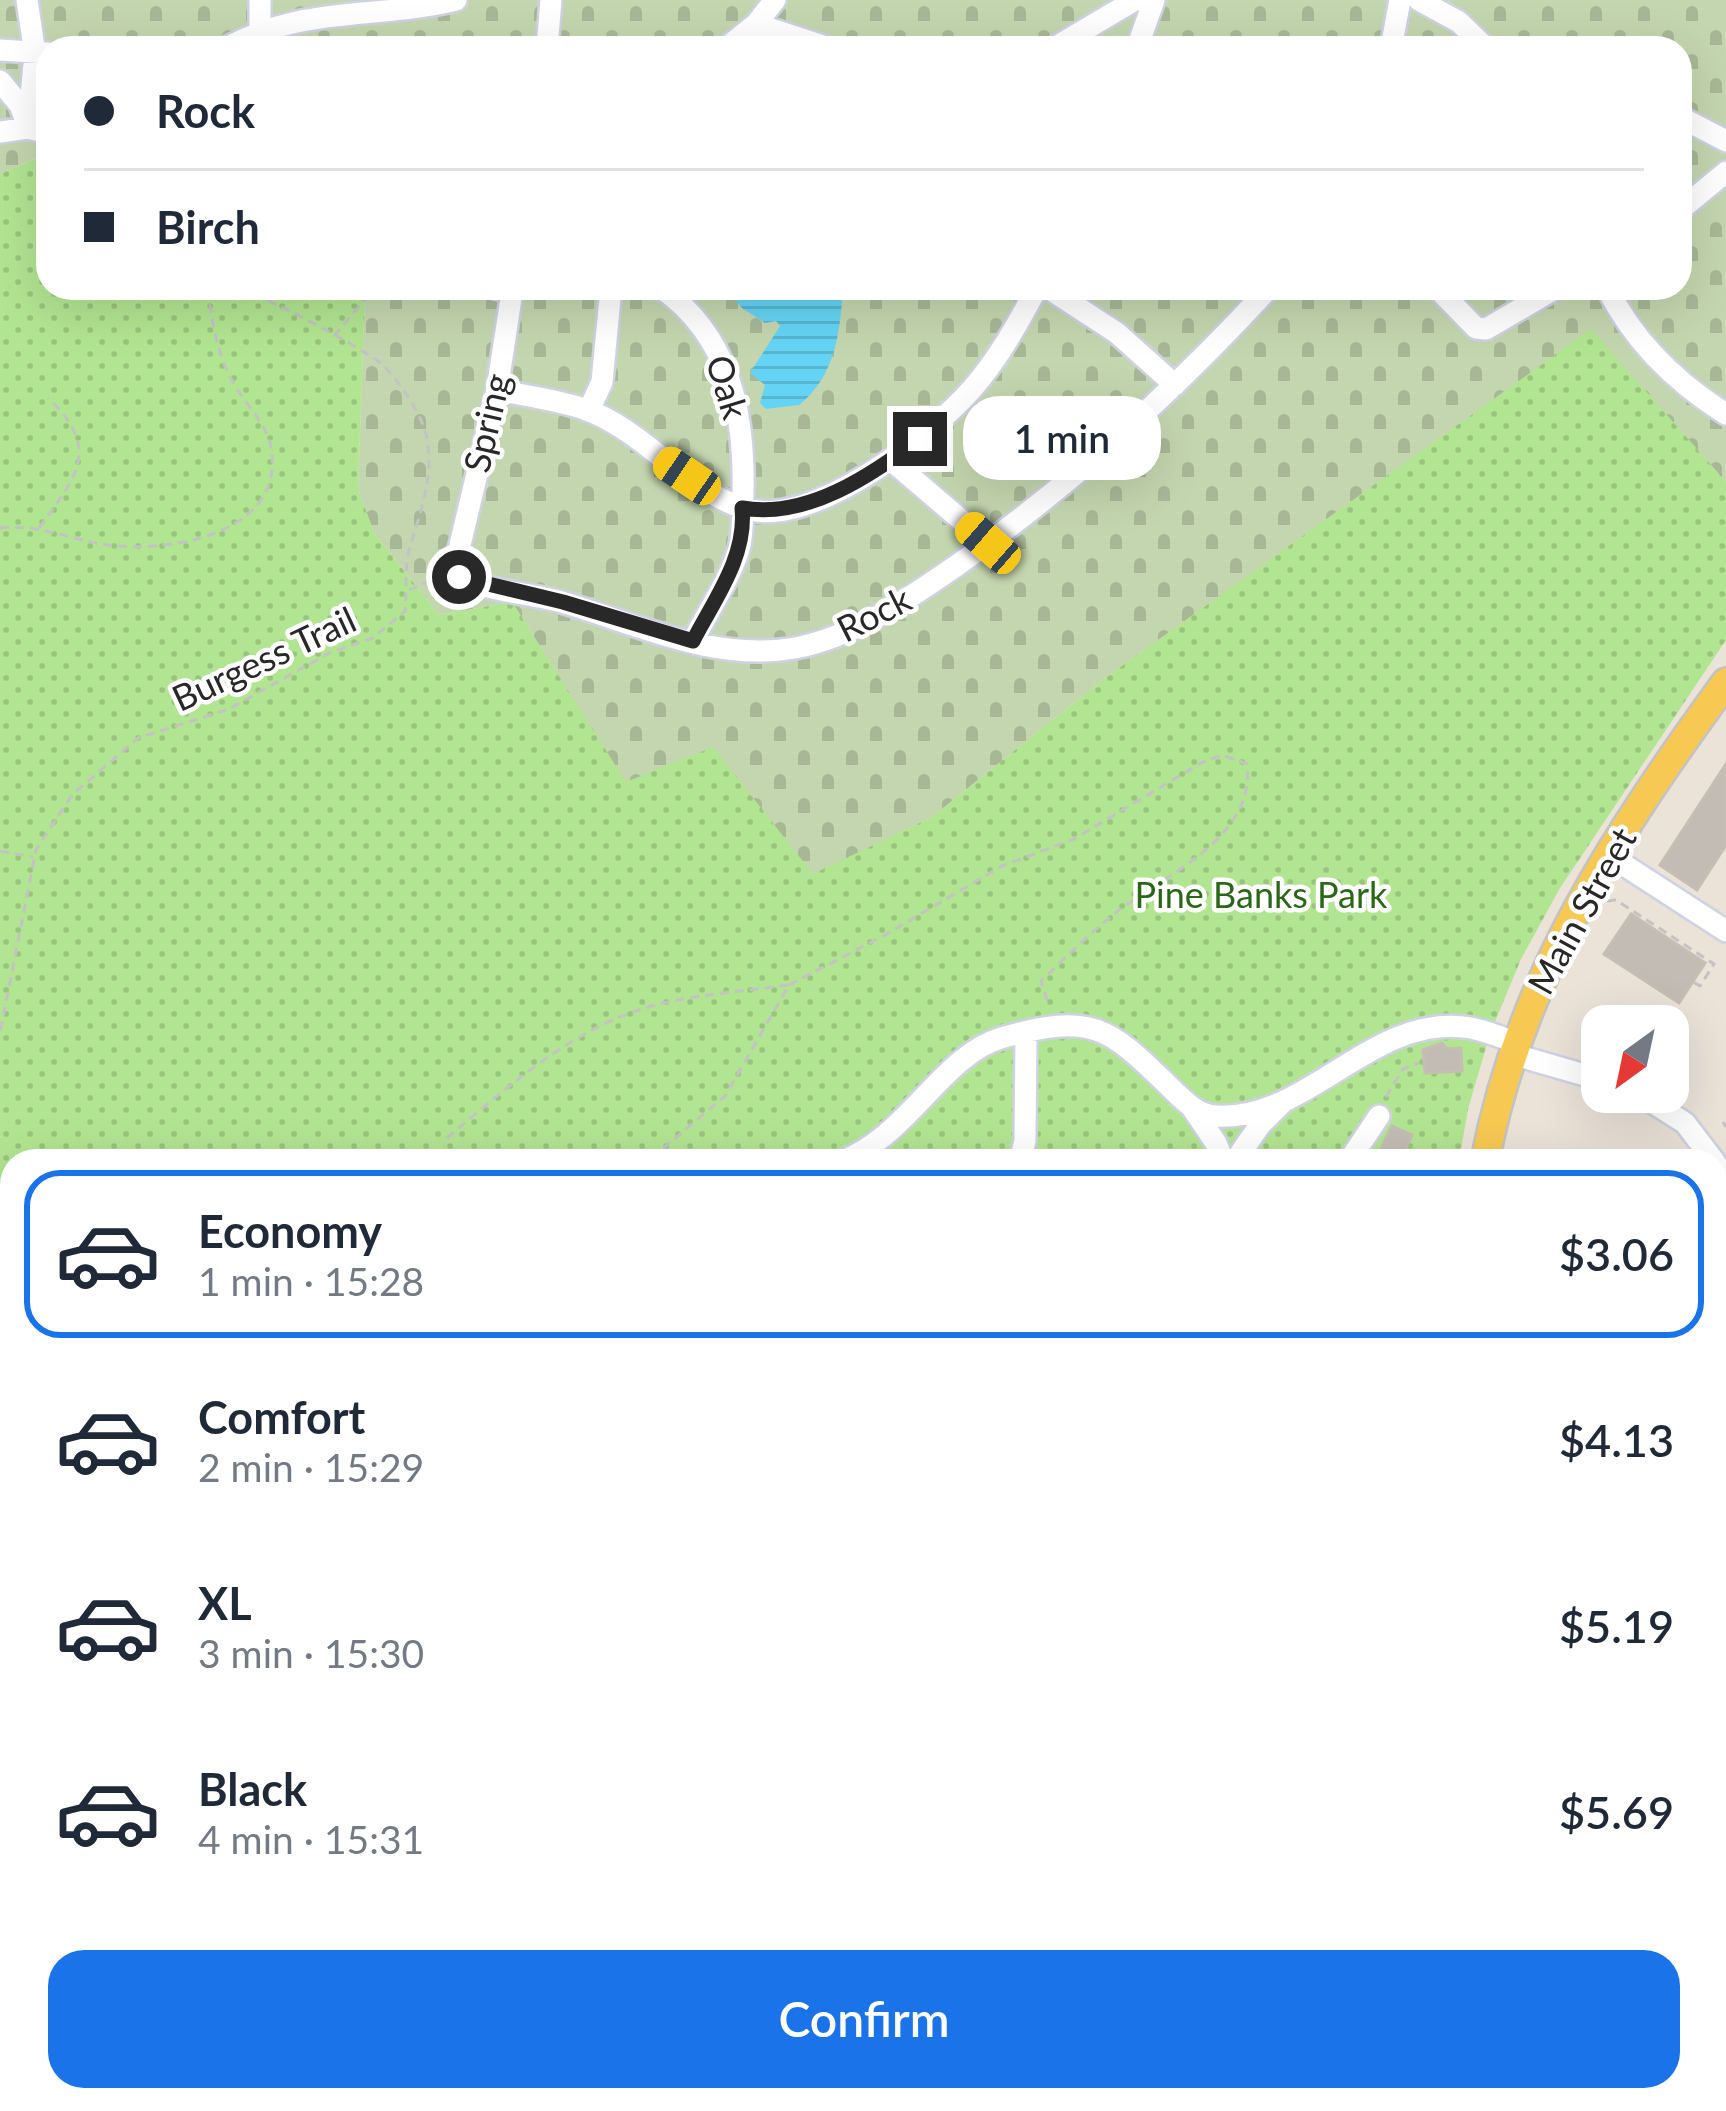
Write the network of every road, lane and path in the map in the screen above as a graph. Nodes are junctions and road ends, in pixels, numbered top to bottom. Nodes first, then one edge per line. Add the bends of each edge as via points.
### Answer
1 (27, 0) edge
2 (260, 0) edge
3 (456, 0) edge
4 (775, 0) edge
5 (1136, 0) edge
6 (1154, 0) edge
7 (1400, 0) edge
8 (1419, 0) edge
9 (548, 1) edge
10 (394, 6) edge
11 (756, 24) junction
12 (260, 29) junction
13 (37, 36) edge
14 (247, 36) edge
15 (547, 36) edge
16 (741, 36) edge
17 (792, 36) edge
18 (1074, 36) edge
19 (1141, 36) edge
20 (1392, 36) edge
21 (1474, 36) edge
22 (0, 50) edge
23 (36, 53) edge
24 (0, 80) edge
25 (1692, 124) edge
26 (36, 127) edge
27 (36, 130) edge
28 (0, 132) edge
29 (1726, 142) edge
30 (1726, 172) edge
31 (1692, 200) edge
32 (213, 300) edge
33 (266, 300) edge
34 (364, 300) edge
35 (511, 300) edge
36 (610, 300) edge
37 (676, 300) edge
38 (1030, 300) edge
39 (1066, 300) edge
40 (1257, 300) edge
41 (1449, 300) edge
42 (1537, 300) edge
43 (1613, 300) edge
44 (334, 336) junction
45 (1174, 385) junction
46 (497, 390) junction
47 (48, 398) dead end
48 (589, 410) junction
49 (1726, 414) edge
50 (891, 460) junction
51 (742, 508) junction
52 (0, 528) edge
53 (39, 528) junction
54 (988, 543) junction
55 (454, 570) junction
56 (407, 590) junction
57 (693, 641) junction
58 (1722, 695) edge
59 (0, 850) edge
60 (1607, 854) junction
61 (35, 858) junction
62 (1605, 901) dead end
63 (1726, 932) edge
64 (1693, 982) dead end
65 (789, 985) junction
66 (1056, 1024) junction
67 (0, 1034) edge
68 (1026, 1035) junction
69 (1514, 1048) junction
70 (1420, 1063) dead end
71 (1581, 1072) edge
72 (1282, 1103) junction
73 (1192, 1108) junction
74 (1668, 1113) edge
75 (1379, 1116) joint
76 (447, 1138) dead end
77 (1719, 1143) edge
78 (662, 1149) edge
79 (862, 1149) edge
80 (1023, 1149) edge
81 (1218, 1149) edge
82 (1243, 1149) edge
83 (1357, 1149) edge
84 (1488, 1149) edge

1 - 13 street
2 - 12 street
3 - 10 street
4 - 11 street
5 - 18 street
6 - 19 street
7 - 20 street
8 - 21 street
9 - 15 street
10 - 12 street
11 - 16 street
11 - 17 street
12 - 14 street
22 - 23 street
24 - 26 street
25 - 29 street
27 - 28 street
30 - 31 street
32 - 53 path, Burgess Trail via 226,370 271,446 260,504 228,530 122,547
33 - 44 path, Burgess Trail
34 - 44 path
35 - 46 street, Spring
36 - 48 street via 602,382
37 - 51 street, Oak via 714,342 729,376 744,461
38 - 50 street via 973,388
39 - 45 street
40 - 45 street, Rock
41 - 42 street via 1476,328 1496,326
43 - 49 street via 1648,350
44 - 56 path, Burgess Trail via 383,363 426,436 428,483
45 - 54 street, Rock
46 - 48 street
46 - 55 street, Spring
47 - 53 path via 63,412 81,460
48 - 51 street
50 - 51 street via 801,505
50 - 54 street
51 - 57 street, Oak via 738,551
52 - 53 path, Burgess Trail
54 - 57 street, Rock via 920,591 832,637 766,651
55 - 56 path
55 - 57 street, Rock via 470,582
56 - 61 path, Burgess Trail via 405,610 373,638 331,652 229,709 138,738 71,795
58 - 60 main road, Main Street
59 - 61 path
60 - 63 street
60 - 69 main road, Main Street via 1561,934
61 - 67 path, Burgess Trail
62 - 64 path via 1616,900 1714,964 1700,986
65 - 66 path via 1002,866 1074,839 1201,763 1222,755 1247,764 1250,790 1215,843 1118,912 1041,981
65 - 76 path via 656,1005 587,1034
65 - 78 path via 725,1096
66 - 68 street
66 - 73 street via 1120,1042
68 - 79 street via 967,1056 893,1130
68 - 80 street
69 - 71 street
69 - 72 street via 1466,1027 1402,1035
69 - 84 main road, Main Street
70 - 75 path via 1403,1069
72 - 73 street via 1221,1116
72 - 82 street
73 - 81 street
74 - 77 street
75 - 83 street

